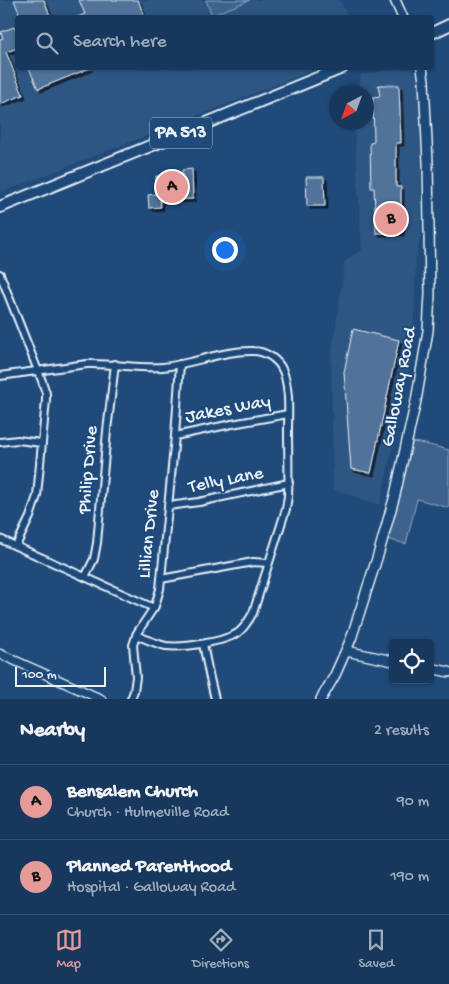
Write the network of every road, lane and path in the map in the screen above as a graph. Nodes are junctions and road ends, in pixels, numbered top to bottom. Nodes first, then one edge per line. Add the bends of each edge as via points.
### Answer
1 (395, 0) edge
2 (401, 15) edge
3 (449, 25) edge
4 (434, 32) edge
5 (337, 70) edge
6 (422, 70) edge
7 (0, 207) edge
8 (0, 274) edge
9 (115, 364) junction
10 (180, 364) junction
11 (38, 370) junction
12 (0, 376) edge
13 (288, 414) junction
14 (175, 436) junction
15 (0, 442) edge
16 (41, 443) junction
17 (289, 483) junction
18 (168, 506) junction
19 (0, 539) edge
20 (16, 546) junction
21 (268, 563) junction
22 (85, 577) junction
23 (161, 579) junction
24 (154, 608) junction
25 (136, 635) junction
26 (203, 644) junction
27 (346, 651) junction
28 (0, 654) edge
29 (389, 660) edge
30 (434, 669) edge
31 (449, 672) edge
32 (100, 699) edge
33 (131, 699) edge
34 (215, 699) edge
35 (321, 699) edge

1 - 2 main road
3 - 4 main road
5 - 7 main road, PA 513
6 - 27 main road, Galloway Road via 428,162 428,331 395,496
8 - 11 street
9 - 10 street via 149,368
9 - 11 street
9 - 22 street, Philip Drive via 97,543
10 - 13 street via 246,351 264,353 282,370
10 - 14 street, Lillian Drive
11 - 12 street
11 - 16 street via 46,393
13 - 14 street, Jakes Way
13 - 17 street
14 - 18 street, Lillian Drive
15 - 16 street
16 - 20 street via 37,496
17 - 18 street, Telly Lane
17 - 21 street via 286,509
18 - 23 street, Lillian Drive
19 - 20 street
20 - 22 street
21 - 23 street via 253,562
21 - 26 street via 252,613 244,627 233,636
22 - 24 street
23 - 24 street, Lillian Drive
24 - 25 street, Lillian Drive
25 - 26 street via 165,646
25 - 33 street, Lillian Drive via 133,645 136,677
26 - 34 street
27 - 29 main road
27 - 35 main road, Galloway Road
28 - 32 street
30 - 31 main road

